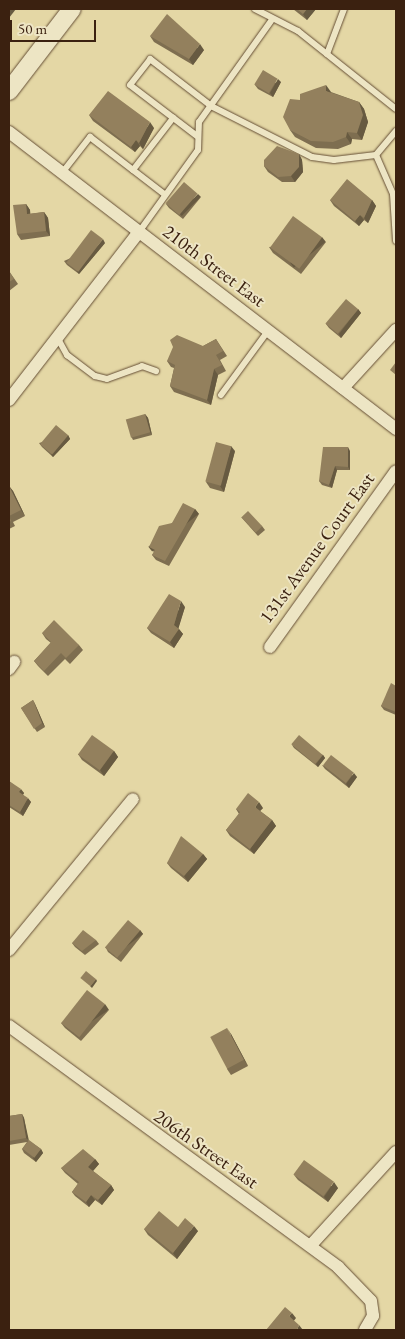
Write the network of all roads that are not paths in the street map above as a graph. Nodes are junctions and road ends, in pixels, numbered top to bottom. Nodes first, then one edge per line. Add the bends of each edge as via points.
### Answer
1 (72, 9) edge
2 (255, 9) edge
3 (344, 9) edge
4 (271, 21) junction
5 (327, 54) junction
6 (9, 91) edge
7 (211, 106) junction
8 (396, 109) edge
9 (174, 118) junction
10 (396, 131) edge
11 (9, 132) edge
12 (197, 136) junction
13 (376, 155) junction
14 (133, 170) junction
15 (62, 173) junction
16 (164, 194) junction
17 (139, 232) junction
18 (396, 241) edge
19 (396, 330) edge
20 (268, 331) junction
21 (57, 337) junction
22 (156, 371) dead end
23 (343, 388) junction
24 (221, 395) dead end
25 (9, 400) edge
26 (396, 429) edge
27 (396, 471) edge
28 (270, 647) dead end
29 (133, 799) dead end
30 (9, 950) edge
31 (9, 1026) edge
32 (396, 1152) edge
33 (310, 1245) junction
34 (365, 1330) edge

1 - 6 main road
2 - 4 lane
3 - 5 lane
4 - 5 lane via 298,31
4 - 7 lane
5 - 8 lane
7 - 9 lane via 150,59 130,85
7 - 12 lane via 197,126
7 - 13 lane via 312,156 334,160
9 - 12 lane
9 - 14 lane
10 - 13 lane
11 - 15 street, 210th Street East
12 - 16 lane via 198,150
13 - 18 lane via 393,194
14 - 15 lane via 90,137
14 - 16 lane
15 - 17 street, 210th Street East
16 - 17 lane
17 - 20 street, 210th Street East
17 - 21 street
19 - 23 street
20 - 23 street, 210th Street East
20 - 24 lane
21 - 22 lane via 67,355 95,376 107,379 142,366
21 - 25 street
23 - 26 street, 210th Street East
27 - 28 street, 131st Avenue Court East
29 - 30 street
31 - 33 street, 206th Street East via 106,1101
32 - 33 street
33 - 34 street, 206th Street East via 363,1290 374,1310

